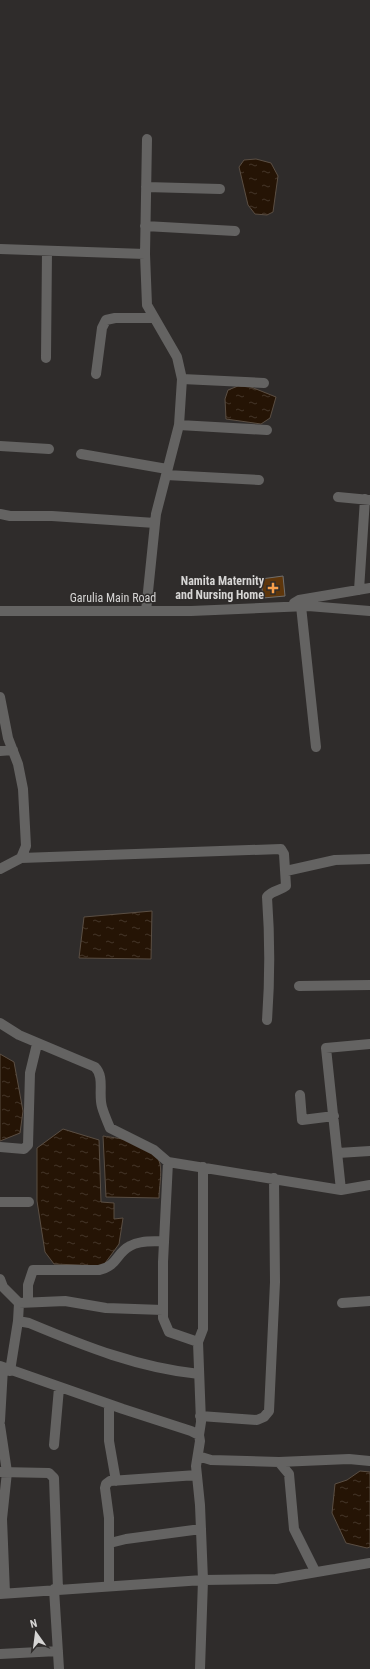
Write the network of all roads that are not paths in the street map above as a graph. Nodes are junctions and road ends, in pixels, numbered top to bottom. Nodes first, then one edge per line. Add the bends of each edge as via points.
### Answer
1 (147, 139) dead end
2 (146, 187) junction
3 (220, 189) dead end
4 (145, 226) junction
5 (235, 231) dead end
6 (0, 250) edge
7 (47, 251) junction
8 (144, 254) junction
9 (154, 318) junction
10 (46, 358) dead end
11 (96, 374) dead end
12 (182, 379) junction
13 (264, 383) dead end
14 (179, 425) junction
15 (268, 430) dead end
16 (0, 446) edge
17 (49, 448) dead end
18 (81, 454) dead end
19 (167, 472) junction
20 (260, 480) dead end
21 (338, 497) dead end
22 (368, 499) edge
23 (0, 514) edge
24 (155, 523) junction
25 (370, 588) edge
26 (359, 590) junction
27 (301, 606) junction
28 (287, 607) junction
29 (0, 611) edge
30 (146, 611) junction
31 (370, 611) edge
32 (0, 702) edge
33 (316, 747) dead end
34 (12, 750) junction
35 (0, 751) edge
36 (21, 858) junction
37 (370, 859) edge
38 (0, 869) edge
39 (286, 871) junction
40 (370, 985) edge
41 (299, 986) dead end
42 (267, 1020) dead end
43 (0, 1023) edge
44 (37, 1044) junction
45 (370, 1044) edge
46 (300, 1095) dead end
47 (334, 1116) junction
48 (0, 1147) edge
49 (370, 1151) edge
50 (338, 1153) junction
51 (168, 1162) junction
52 (204, 1167) junction
53 (274, 1178) junction
54 (370, 1185) edge
55 (341, 1190) junction
56 (0, 1202) edge
57 (29, 1202) dead end
58 (164, 1241) junction
59 (0, 1279) edge
60 (370, 1301) edge
61 (23, 1303) junction
62 (342, 1303) dead end
63 (163, 1310) junction
64 (18, 1322) junction
65 (198, 1342) junction
66 (4, 1368) edge
67 (199, 1374) junction
68 (59, 1388) junction
69 (109, 1405) junction
70 (0, 1414) edge
71 (200, 1416) junction
72 (0, 1421) edge
73 (0, 1425) edge
74 (199, 1436) junction
75 (54, 1445) dead end
76 (198, 1456) junction
77 (370, 1461) edge
78 (279, 1462) junction
79 (4, 1472) edge
80 (197, 1475) junction
81 (116, 1481) junction
82 (1, 1519) edge
83 (201, 1529) junction
84 (110, 1543) junction
85 (370, 1563) edge
86 (315, 1571) junction
87 (202, 1580) junction
88 (109, 1586) junction
89 (56, 1589) junction
90 (2, 1594) edge
91 (58, 1651) junction
92 (0, 1654) edge
93 (59, 1669) edge
94 (200, 1669) edge

1 - 2 street
2 - 3 street
2 - 4 street
4 - 5 street
4 - 8 street
6 - 7 street
7 - 8 street
7 - 10 street
8 - 9 street via 147,304
9 - 11 street via 106,320 102,328
9 - 12 street via 177,357
12 - 13 street
12 - 14 street
14 - 15 street
14 - 19 street
16 - 17 street
18 - 19 street
19 - 20 street
19 - 24 street
21 - 22 street
22 - 26 street
23 - 24 street
24 - 30 street
25 - 26 street
26 - 28 street via 299,600
27 - 28 street, Garulia Main Road
27 - 31 street, Garulia Main Road
27 - 33 street
28 - 30 street, Garulia Main Road
29 - 30 street, Garulia Main Road
32 - 34 street
34 - 35 street
34 - 36 street via 23,789 26,846
36 - 38 street
36 - 39 street via 275,848 281,849 284,854
37 - 39 street via 335,860
39 - 42 street via 286,886 267,897
40 - 41 street
43 - 44 street
44 - 48 street via 30,1073 28,1145 24,1149
44 - 51 street via 95,1067 101,1078 102,1106 110,1128 154,1150
45 - 47 street via 326,1048
46 - 47 street via 302,1120
47 - 50 street
49 - 50 street
50 - 55 street
51 - 52 street
51 - 58 street
52 - 53 street
52 - 65 street via 203,1329
53 - 55 street
53 - 71 street via 275,1282 268,1411 264,1418 257,1420
54 - 55 street
56 - 57 street
58 - 61 street via 140,1242 128,1246 108,1268 33,1270
58 - 63 street
59 - 61 street via 3,1288
60 - 62 street
61 - 63 street via 65,1301 106,1308
61 - 64 street
63 - 65 street via 163,1318 169,1332
64 - 66 street
64 - 67 street via 29,1323 87,1348 144,1365 168,1371
65 - 67 street
66 - 68 street
66 - 70 street
67 - 71 street
68 - 69 street
68 - 75 street
69 - 74 street via 191,1431
69 - 81 street via 109,1441
70 - 72 street
71 - 74 street
73 - 79 street
74 - 76 street
76 - 78 street via 211,1460
76 - 80 street
77 - 78 street via 349,1459
78 - 86 street via 289,1474 294,1529
79 - 82 street
79 - 89 street via 49,1473 54,1478
80 - 81 street
80 - 83 street
81 - 84 street via 106,1484 105,1488
82 - 90 street
83 - 84 street
83 - 87 street
84 - 88 street
85 - 86 street
86 - 87 street via 276,1579
87 - 88 street
87 - 94 street
88 - 89 street
89 - 90 street
89 - 91 street
91 - 92 street
91 - 93 street

